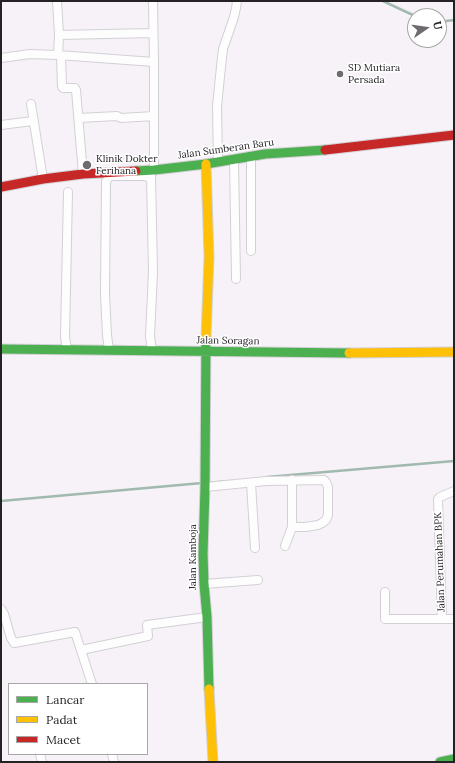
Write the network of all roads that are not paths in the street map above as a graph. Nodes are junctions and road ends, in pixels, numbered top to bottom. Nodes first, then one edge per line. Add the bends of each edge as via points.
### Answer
1 (57, 1) edge
2 (153, 1) edge
3 (237, 1) edge
4 (153, 33) junction
5 (59, 35) junction
6 (60, 55) junction
7 (1, 58) edge
8 (154, 62) junction
9 (31, 104) dead end
10 (154, 116) junction
11 (79, 118) junction
12 (33, 121) junction
13 (1, 125) edge
14 (454, 135) edge
15 (251, 157) junction
16 (234, 159) junction
17 (218, 162) junction
18 (206, 164) junction
19 (152, 173) junction
20 (83, 174) junction
21 (43, 179) junction
22 (1, 186) edge
23 (68, 192) dead end
24 (251, 251) dead end
25 (236, 279) dead end
26 (1, 349) edge
27 (67, 350) junction
28 (109, 350) junction
29 (152, 351) junction
30 (205, 351) junction
31 (454, 352) edge
32 (292, 480) junction
33 (251, 483) junction
34 (205, 486) junction
35 (454, 491) edge
36 (292, 527) junction
37 (286, 546) dead end
38 (255, 548) dead end
39 (258, 580) dead end
40 (204, 584) junction
41 (385, 592) dead end
42 (1, 610) edge
43 (207, 617) junction
44 (442, 619) junction
45 (454, 619) edge
46 (81, 650) junction
47 (92, 683) edge
48 (454, 759) edge
49 (213, 762) edge
50 (440, 762) edge

1 - 5 street
2 - 4 street
3 - 17 street via 220,67 217,106
4 - 5 street
4 - 8 street
5 - 6 street
6 - 7 street via 30,54
6 - 8 street
6 - 11 street via 62,87 75,88
8 - 10 street
9 - 12 street
10 - 11 street
10 - 19 street
11 - 20 street
12 - 13 street
12 - 21 street
14 - 15 street, Jalan Sumberan Baru
15 - 16 street, Jalan Sumberan Baru
15 - 24 street
16 - 17 street, Jalan Sumberan Baru
16 - 25 street
17 - 18 street, Jalan Sumberan Baru
18 - 19 street, Jalan Sumberan Baru
18 - 30 street, Jalan Kamboja via 209,257
19 - 20 street, Jalan Sumberan Baru
19 - 28 street via 145,176 111,176 106,182 105,294
19 - 29 street
20 - 21 street, Jalan Sumberan Baru
21 - 22 street, Jalan Sumberan Baru
23 - 27 street
26 - 27 street, Jalan Soragan
27 - 28 street, Jalan Soragan
28 - 29 street, Jalan Soragan
29 - 30 street, Jalan Soragan
30 - 31 street, Jalan Soragan
30 - 34 street, Jalan Kamboja
32 - 33 street
32 - 36 street
32 - 36 street via 322,479 328,487 328,515 325,521 318,525
33 - 34 street
33 - 38 street
34 - 40 street, Jalan Kamboja
35 - 44 street, Jalan Perumahan BPK via 438,499
36 - 37 street
39 - 40 street
40 - 43 street, Jalan Kamboja
41 - 44 street, Jalan Perumahan BPK via 385,619
42 - 46 street via 14,643 75,632
43 - 46 street via 147,625 148,636
43 - 49 street, Jalan Kamboja
44 - 45 street, Jalan Perumahan BPK
46 - 47 street
48 - 50 street

